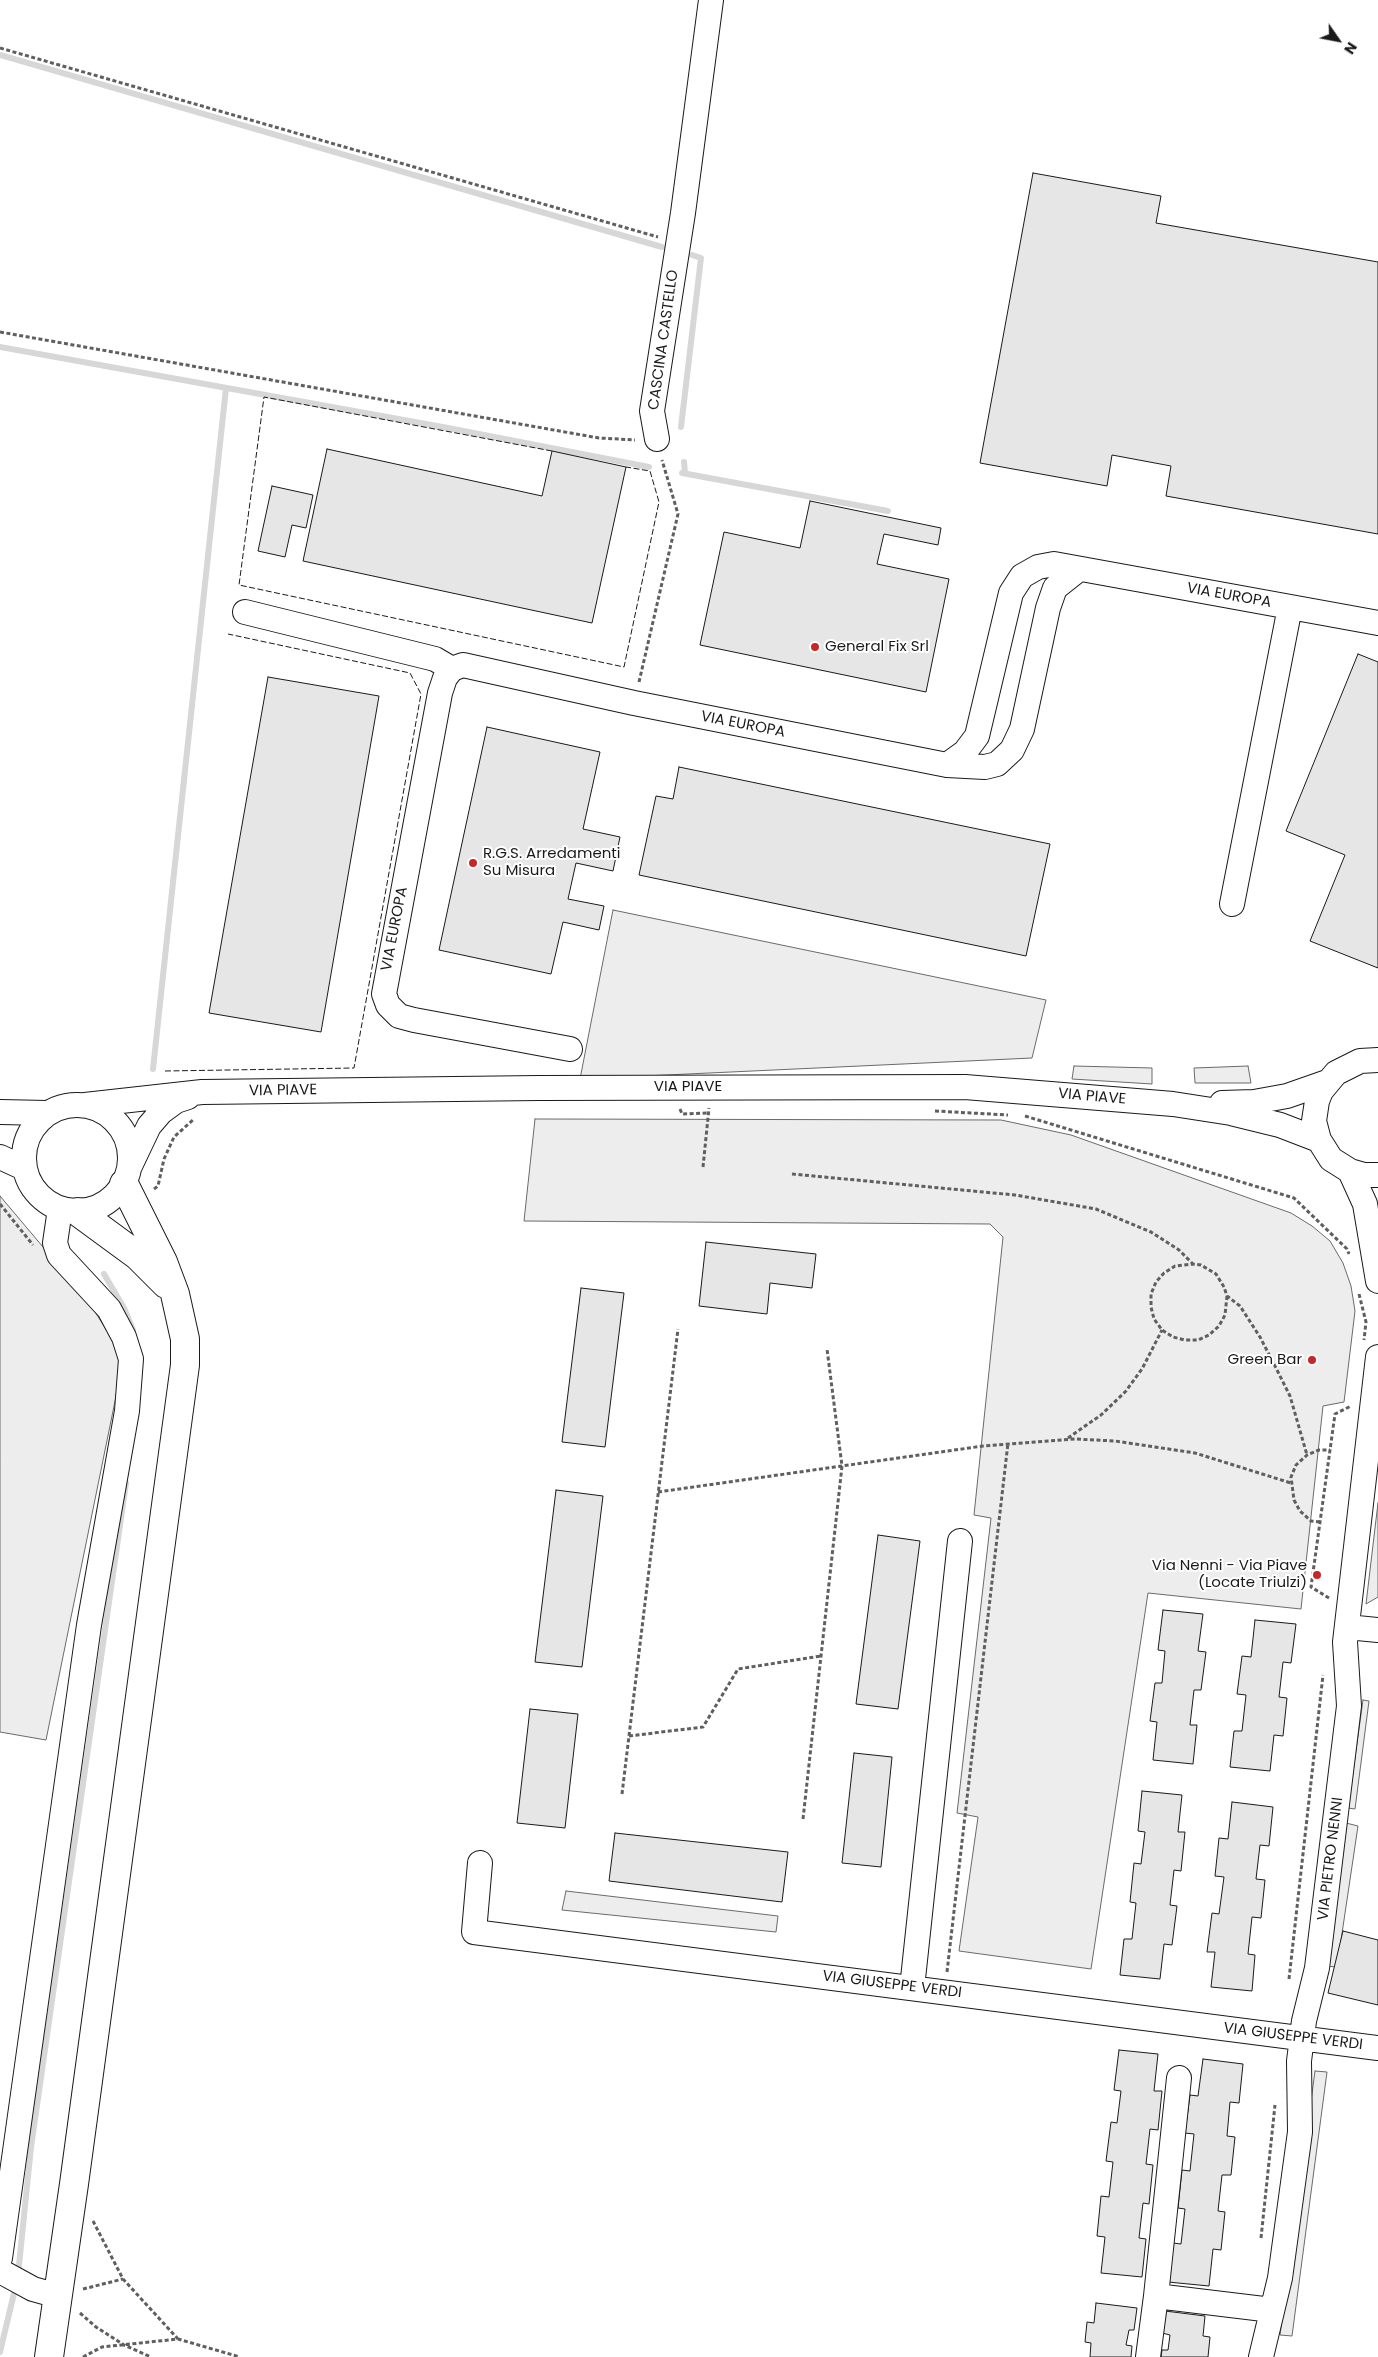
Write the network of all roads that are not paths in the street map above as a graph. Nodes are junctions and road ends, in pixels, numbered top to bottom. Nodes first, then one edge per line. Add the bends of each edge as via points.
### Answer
1 (711, 0) edge
2 (657, 440) road end
3 (1080, 568) junction
4 (1290, 607) junction
5 (244, 612) dead end
6 (1378, 623) edge
7 (452, 669) junction
8 (948, 765) junction
9 (1232, 904) dead end
10 (570, 1049) dead end
11 (1378, 1060) edge
12 (1327, 1082) junction
13 (201, 1103) junction
14 (1173, 1104) junction
15 (85, 1105) junction
16 (0, 1112) edge
17 (47, 1113) junction
18 (1319, 1140) junction
19 (0, 1157) edge
20 (24, 1168) junction
21 (1350, 1171) junction
22 (1378, 1175) edge
23 (129, 1185) junction
24 (69, 1210) junction
25 (1367, 1283) edge
26 (175, 1294) junction
27 (1371, 1352) edge
28 (960, 1542) dead end
29 (1347, 1627) junction
30 (1378, 1630) edge
31 (480, 1863) dead end
32 (912, 1988) junction
33 (1302, 2038) junction
34 (1378, 2048) edge
35 (1180, 2078) dead end
36 (4, 2268) edge
37 (46, 2292) junction
38 (1156, 2296) junction
39 (1272, 2310) junction
40 (49, 2357) edge
41 (1148, 2357) edge
42 (1261, 2357) edge

1 - 2 street, CASCINA CASTELLO via 652,411
3 - 4 street, VIA EUROPA
3 - 8 street, VIA EUROPA via 1054,564 1038,566 1022,576 1011,593 977,736 965,752
3 - 8 street, VIA EUROPA via 1055,588 1022,729 1012,750 997,764 985,767
4 - 6 street, VIA EUROPA
4 - 9 street
5 - 7 street, VIA EUROPA via 435,659
7 - 8 street, VIA EUROPA via 463,665 634,703
7 - 10 street, VIA EUROPA via 440,693 384,994 388,1005 399,1016
11 - 12 street, VIA PIAVE via 1347,1066
12 - 14 street, VIA PIAVE via 1287,1096 1254,1102
12 - 18 street, VIA PIAVE via 1315,1112
13 - 14 street, VIA PIAVE via 539,1088 964,1087
13 - 15 street, VIA PIAVE
13 - 23 street, VIA PIAVE via 176,1101 161,1112 149,1126
14 - 18 street, VIA PIAVE via 1280,1125
15 - 17 street, VIA PIAVE via 59,1107
15 - 23 street, VIA PIAVE via 101,1110 115,1120 124,1134 130,1150
16 - 17 street, VIA PIAVE
17 - 20 street via 27,1137 23,1152
18 - 21 street, VIA PIAVE via 1331,1159
19 - 20 street
20 - 24 street via 36,1194 47,1203
21 - 22 street, VIA PIAVE
21 - 25 street via 1365,1204
23 - 24 street, VIA PIAVE via 92,1210
23 - 26 highway
24 - 26 highway via 138,1256
24 - 36 street via 55,1243 59,1255 109,1309 124,1337 131,1360 127,1411 89,1625
26 - 37 highway via 185,1339 185,1365 74,2184
27 - 29 street, VIA PIETRO NENNI
28 - 32 street
29 - 30 street
29 - 33 street, VIA PIETRO NENNI via 1349,1706 1318,1968
31 - 32 street, VIA GIUSEPPE VERDI via 474,1932
32 - 33 street, VIA GIUSEPPE VERDI
33 - 34 street, VIA GIUSEPPE VERDI
33 - 39 street, VIA PIETRO NENNI via 1298,2062 1300,2132 1280,2278
35 - 38 street
36 - 37 street
37 - 40 highway
38 - 39 street
38 - 41 street
39 - 42 street, VIA PIETRO NENNI

